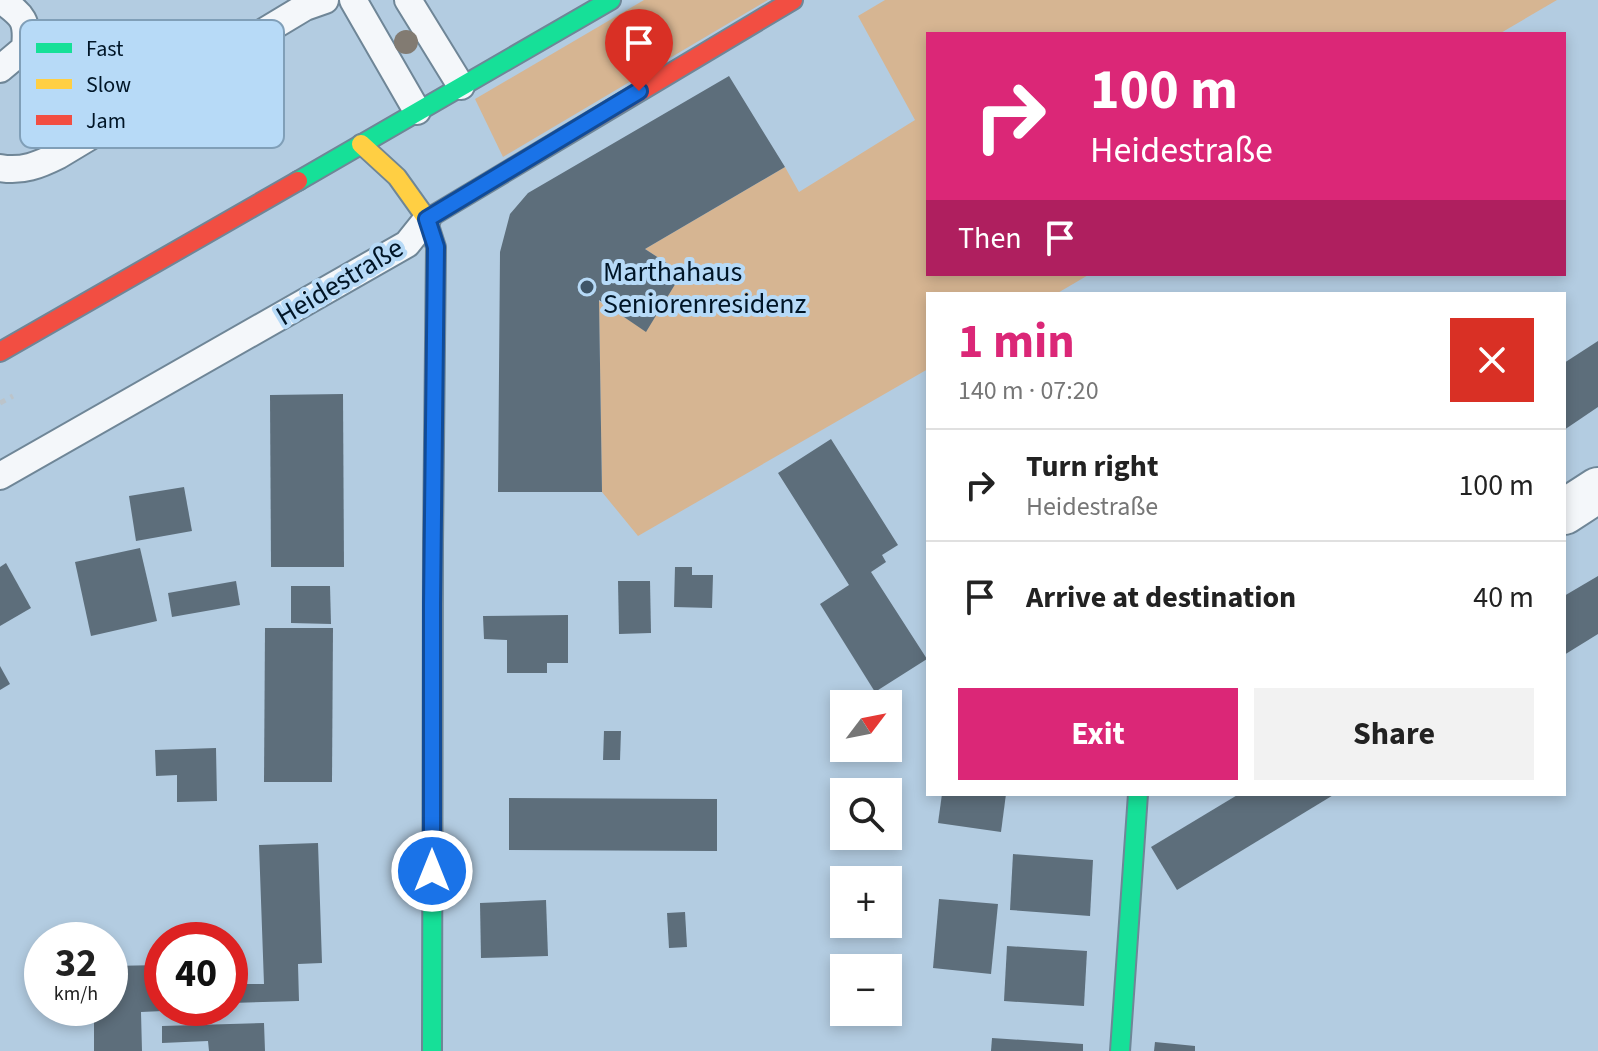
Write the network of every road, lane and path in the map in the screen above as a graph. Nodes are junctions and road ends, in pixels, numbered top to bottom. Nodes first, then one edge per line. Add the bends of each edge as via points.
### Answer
1 (1, 0) edge
2 (325, 0) edge
3 (353, 0) edge
4 (408, 0) edge
5 (611, 0) edge
6 (793, 0) edge
7 (22, 20) edge
8 (283, 20) edge
9 (20, 52) edge
10 (0, 69) edge
11 (461, 86) junction
12 (417, 111) junction
13 (361, 144) junction
14 (71, 148) edge
15 (0, 168) edge
16 (427, 219) junction
17 (0, 352) edge
18 (0, 476) edge
19 (1598, 490) edge
20 (1566, 511) edge
21 (1138, 796) edge
22 (432, 1051) edge
23 (1120, 1051) edge

1 - 7 lane
2 - 8 lane
3 - 12 lane
4 - 11 lane
5 - 11 street
6 - 16 street, Heidestraße
9 - 10 lane
11 - 12 street
12 - 13 street
13 - 16 street via 397,177
13 - 17 street
14 - 15 lane via 39,165 16,171
16 - 18 lane, Heidestraße via 407,244
16 - 22 street via 436,247
19 - 20 street
21 - 23 street

